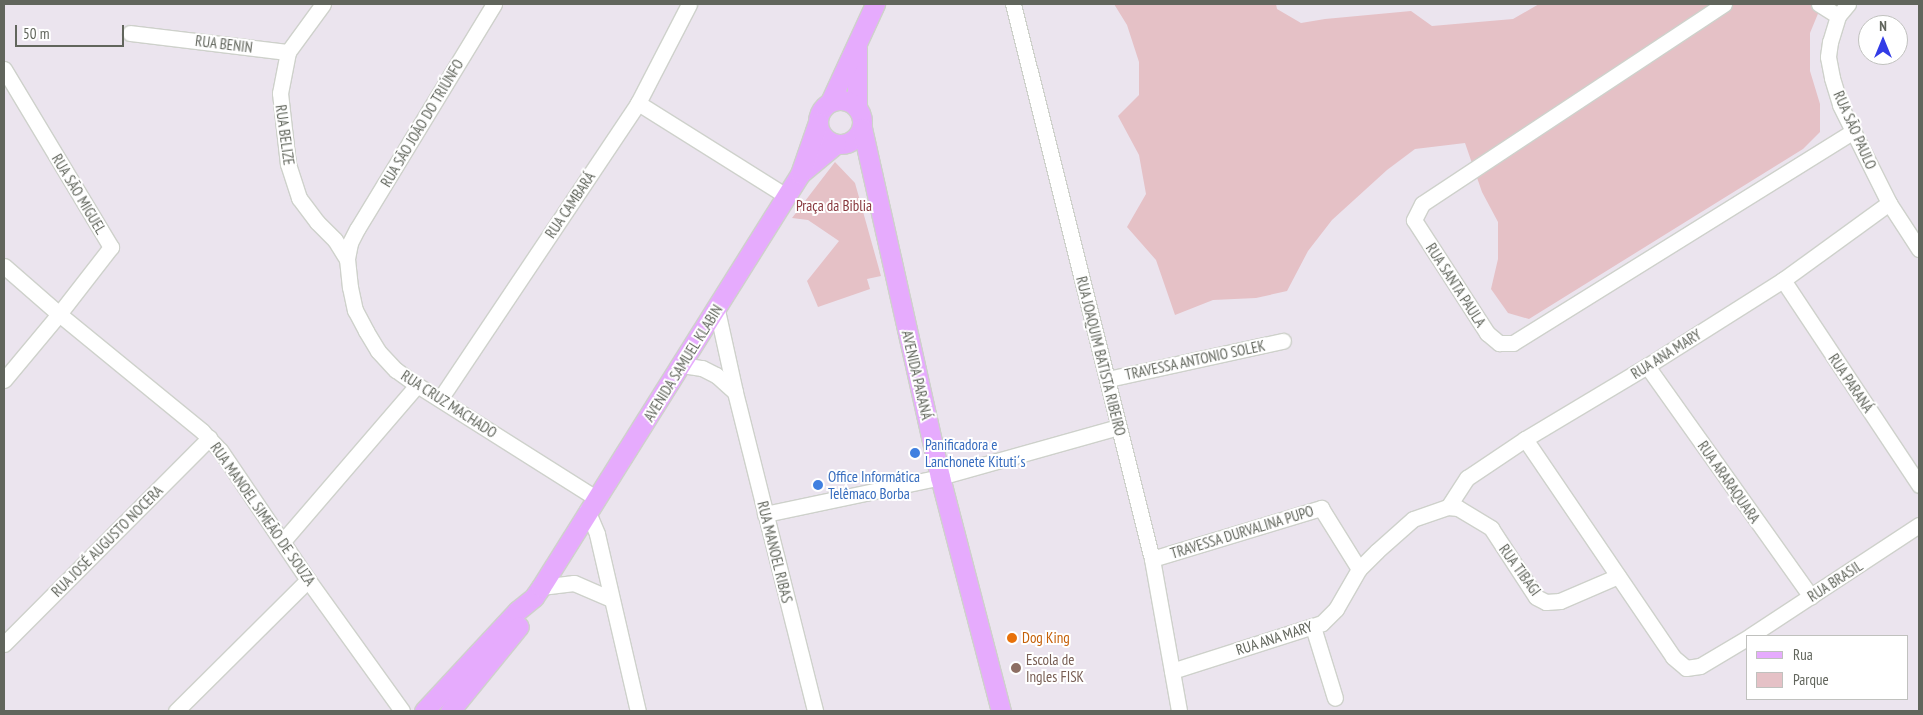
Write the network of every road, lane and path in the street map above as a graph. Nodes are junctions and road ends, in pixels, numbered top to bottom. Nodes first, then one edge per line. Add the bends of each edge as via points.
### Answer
1 (323, 4) edge
2 (494, 4) edge
3 (689, 4) edge
4 (875, 4) edge
5 (1013, 4) edge
6 (1724, 4) edge
7 (1819, 4) edge
8 (1848, 4) edge
9 (1838, 16) junction
10 (130, 33) dead end
11 (857, 42) junction
12 (288, 52) junction
13 (4, 69) edge
14 (638, 102) junction
15 (830, 102) junction
16 (857, 107) junction
17 (818, 122) junction
18 (862, 128) junction
19 (1853, 131) junction
20 (841, 144) junction
21 (800, 174) junction
22 (874, 184) junction
23 (786, 196) junction
24 (1889, 203) junction
25 (350, 243) joint
26 (1919, 249) edge
27 (347, 260) junction
28 (4, 266) edge
29 (1783, 280) junction
30 (717, 310) junction
31 (59, 314) junction
32 (1283, 341) dead end
33 (682, 365) junction
34 (1647, 366) junction
35 (1108, 379) junction
36 (4, 380) edge
37 (417, 385) junction
38 (735, 392) junction
39 (440, 399) junction
40 (1118, 427) junction
41 (209, 438) junction
42 (1524, 439) junction
43 (940, 477) junction
44 (1919, 485) edge
45 (592, 504) junction
46 (1453, 508) junction
47 (766, 514) junction
48 (1919, 526) edge
49 (283, 541) junction
50 (1152, 559) junction
51 (1359, 569) junction
52 (1618, 576) junction
53 (308, 580) junction
54 (537, 592) junction
55 (1811, 597) junction
56 (612, 599) junction
57 (1313, 627) junction
58 (1751, 635) edge
59 (1746, 638) edge
60 (4, 644) edge
61 (1172, 671) junction
62 (1335, 698) dead end
63 (176, 711) edge
64 (402, 711) edge
65 (424, 711) edge
66 (450, 711) edge
67 (638, 711) edge
68 (815, 711) edge
69 (1001, 711) edge
70 (1179, 711) edge

1 - 12 street, RUA BELIZE
2 - 25 street, RUA SÃO JOÃO DO TRIÚNFO
3 - 14 street, RUA CAMBARÁ
4 - 11 main road
5 - 35 street, RUA JOAQUIM BATISTA RIBEIRO
6 - 19 street, RUA SANTA PAULA via 1422,204 1414,220 1487,333 1499,344 1513,344
7 - 9 street
8 - 9 street, RUA SÃO PAULO
9 - 19 street, RUA SÃO PAULO via 1828,58 1840,106
10 - 12 street, RUA BENIN
11 - 15 main road
11 - 16 main road
12 - 27 street, RUA BELIZE via 280,93 288,164 299,198 335,240
13 - 31 street, RUA SÃO MIGUEL via 111,247
14 - 23 street
14 - 39 street, RUA CAMBARÁ
15 - 16 main road via 844,100
15 - 17 main road via 819,113
16 - 18 main road via 861,113
17 - 20 main road via 822,136
17 - 21 main road, AVENIDA SAMUEL KLABIN
18 - 20 main road via 858,136
18 - 22 main road, AVENIDA PARANÁ
19 - 24 street, RUA SÃO PAULO
20 - 21 main road
20 - 22 main road, AVENIDA PARANÁ
21 - 23 main road, AVENIDA SAMUEL KLABIN
22 - 43 main road, AVENIDA PARANÁ
23 - 30 main road, AVENIDA SAMUEL KLABIN
24 - 26 street, RUA SÃO PAULO
24 - 29 street, RUA ANA MARY
25 - 27 street, RUA CRUZ MACHADO
27 - 37 street, RUA CRUZ MACHADO via 355,310 366,331 378,352
28 - 31 street, RUA MANOEL SIMEÃO DE SOUZA
29 - 34 street, RUA ANA MARY
29 - 44 street, RUA PARANÁ
30 - 33 main road, AVENIDA SAMUEL KLABIN
30 - 38 street, RUA MANOEL RIBAS
31 - 36 street
31 - 41 street, RUA MANOEL SIMEÃO DE SOUZA
32 - 35 street, TRAVESSA ANTONIO SOLEK
33 - 38 street via 702,368 716,375
33 - 45 main road, AVENIDA SAMUEL KLABIN
34 - 42 street, RUA ANA MARY
34 - 55 street, RUA ARARAQUARA
35 - 40 street, RUA JOAQUIM BATISTA RIBEIRO
37 - 39 street, RUA CRUZ MACHADO
37 - 49 street
38 - 47 street, RUA MANOEL RIBAS
39 - 45 street, RUA CRUZ MACHADO
40 - 43 street
40 - 50 street, RUA JOAQUIM BATISTA RIBEIRO
41 - 49 street, RUA MANOEL SIMEÃO DE SOUZA
41 - 60 street, RUA JOSÉ AUGUSTO NOCERA
42 - 46 street, RUA ANA MARY via 1467,478
42 - 52 street
43 - 47 street
43 - 69 main road, AVENIDA PARANÁ
45 - 54 main road, AVENIDA SAMUEL KLABIN
45 - 56 street
46 - 51 street, RUA ANA MARY via 1413,518
46 - 52 street, RUA TIBAGI via 1491,528 1536,597 1546,602 1560,601
47 - 68 street, RUA MANOEL RIBAS
48 - 55 street, RUA BRASIL
49 - 53 street, RUA MANOEL SIMEÃO DE SOUZA
50 - 51 street, TRAVESSA DURVALINA PUPO via 1321,508
50 - 61 street, RUA JOAQUIM BATISTA RIBEIRO
51 - 57 street, RUA ANA MARY via 1336,609
52 - 59 street, RUA BRASIL via 1673,657 1686,668 1700,666
53 - 63 street
53 - 64 street, RUA MANOEL SIMEÃO DE SOUZA
54 - 56 street via 574,583
54 - 65 main road, AVENIDA SAMUEL KLABIN
54 - 66 main road, AVENIDA SAMUEL KLABIN via 527,616
55 - 58 street, RUA BRASIL
56 - 67 street
57 - 61 street, RUA ANA MARY
57 - 62 street
61 - 70 street, RUA JOAQUIM BATISTA RIBEIRO

